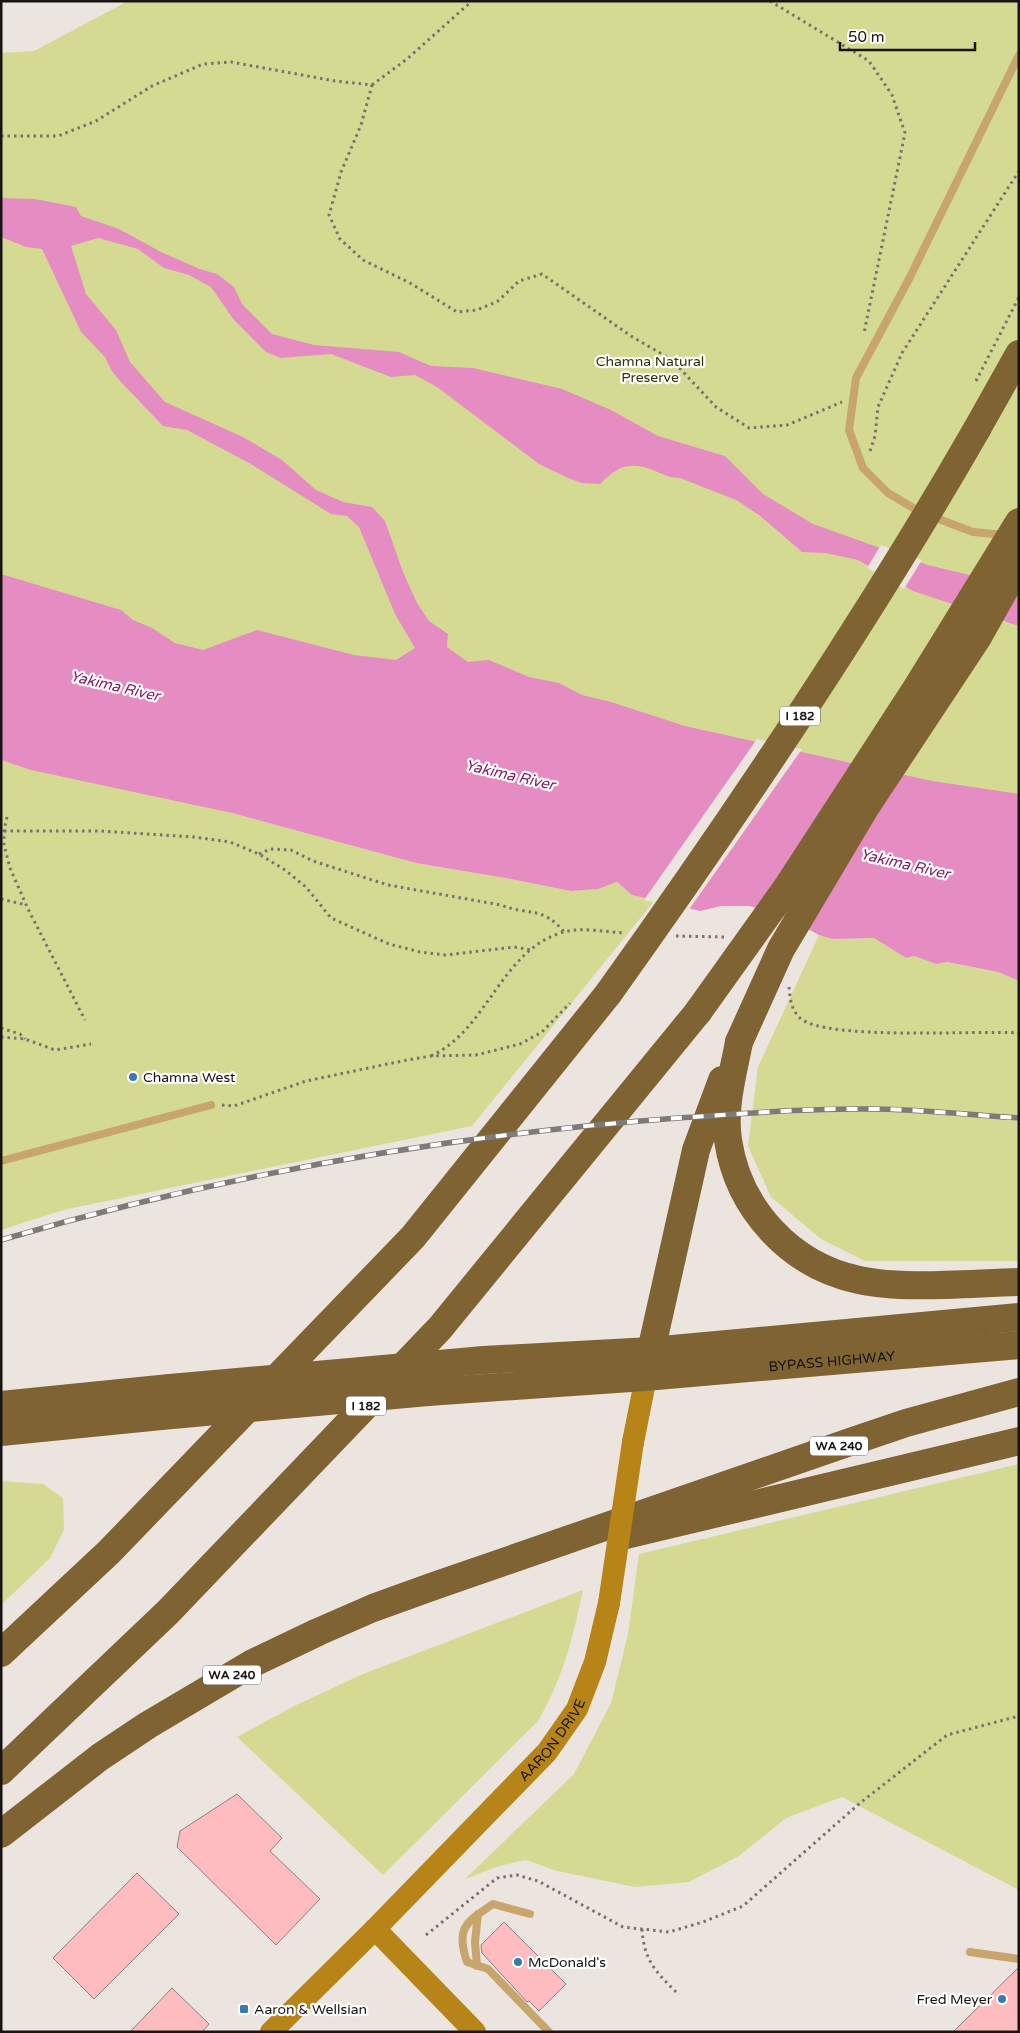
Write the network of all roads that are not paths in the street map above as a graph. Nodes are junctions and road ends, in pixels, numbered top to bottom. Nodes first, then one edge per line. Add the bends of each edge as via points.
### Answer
1 (1019, 55) edge
2 (1019, 354) edge
3 (1019, 522) edge
4 (1019, 537) edge
5 (1019, 564) edge
6 (739, 1042) junction
7 (211, 1105) road end
8 (1, 1160) edge
9 (1019, 1282) edge
10 (1019, 1317) edge
11 (1019, 1345) edge
12 (648, 1364) junction
13 (1019, 1392) edge
14 (1, 1405) edge
15 (1, 1432) edge
16 (1019, 1441) edge
17 (489, 1566) junction
18 (1, 1653) edge
19 (1, 1771) edge
20 (1, 1834) edge
21 (478, 1914) junction
22 (530, 1914) dead end
23 (375, 1929) junction
24 (970, 1952) dead end
25 (1019, 1959) edge
26 (477, 1966) junction
27 (274, 2031) edge
28 (476, 2032) edge
29 (549, 2032) edge

1 - 4 lane via 909,279 856,378 849,430 863,468 888,493 920,512 973,532
2 - 18 highway, I 182, bridge via 914,537 770,761 608,994 413,1237 109,1552
3 - 19 highway, I 182, bridge via 794,878 698,1012 440,1328 168,1612
5 - 6 highway, bridge via 978,637 865,808 781,949
6 - 9 highway via 728,1100 728,1138 733,1164 751,1205 767,1227 784,1242 830,1272 860,1281 899,1284
6 - 12 highway via 701,1136
7 - 8 lane
10 - 12 highway, BYPASS HIGHWAY
11 - 12 highway, BYPASS HIGHWAY
12 - 14 highway, bridge via 484,1360
12 - 15 highway, bridge via 486,1387
12 - 23 main road, AARON DRIVE, bridge via 609,1603 590,1678 577,1709 530,1772
13 - 17 highway, WA 240 via 906,1423
16 - 17 highway
17 - 20 highway, WA 240 via 372,1608 252,1664 194,1696 100,1758
21 - 22 lane via 493,1904
21 - 26 lane via 474,1942
21 - 26 lane via 466,1922 460,1944 467,1962
23 - 27 main road, AARON DRIVE
23 - 28 main road
24 - 25 lane
26 - 29 lane via 488,1970

